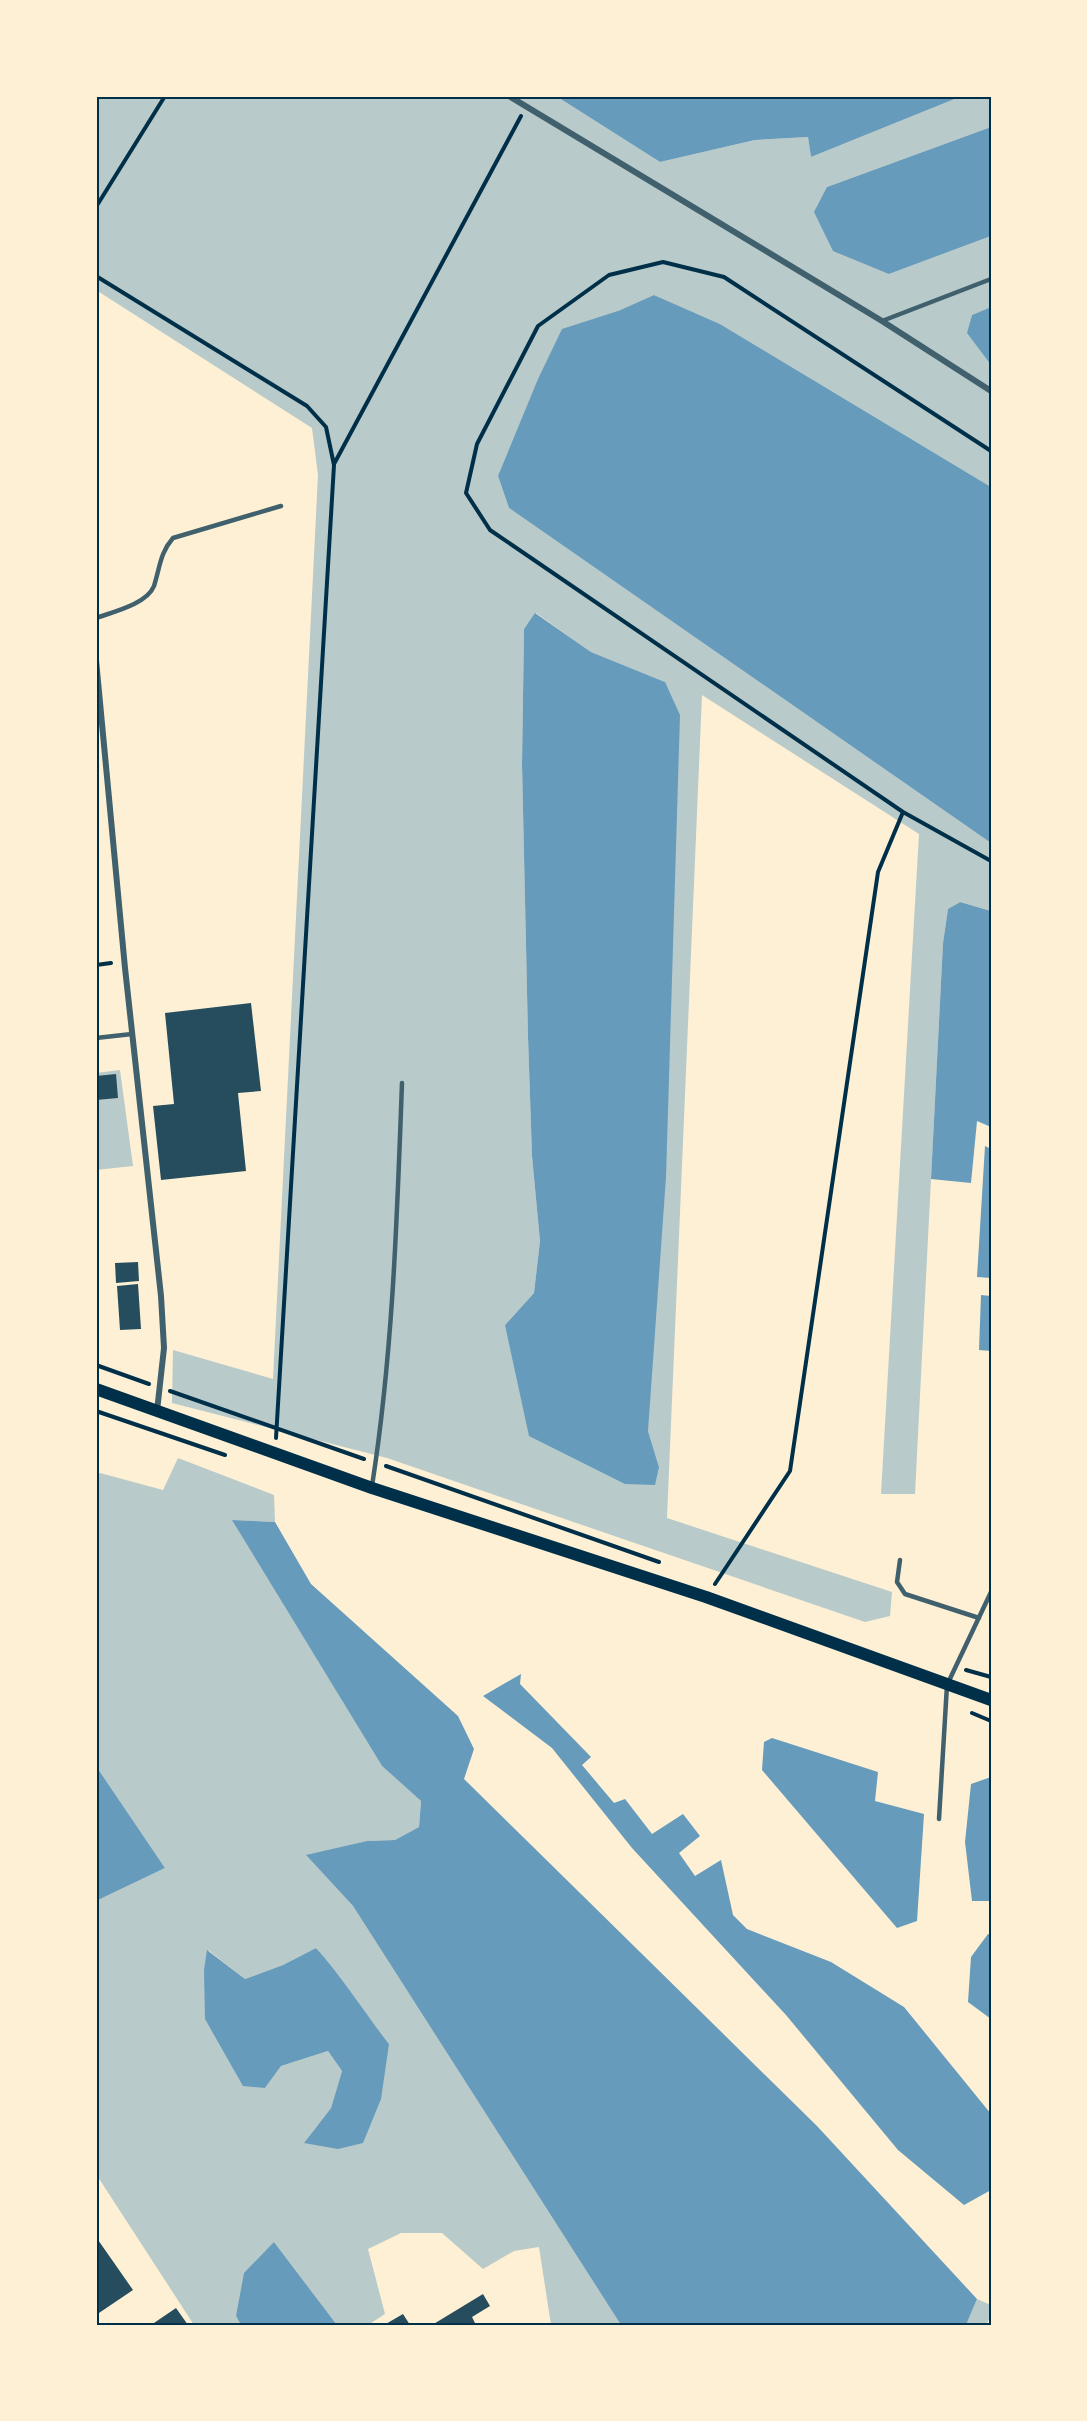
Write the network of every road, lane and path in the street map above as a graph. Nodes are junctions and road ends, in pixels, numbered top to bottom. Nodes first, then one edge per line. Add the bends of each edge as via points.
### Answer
1 (165, 96) edge
2 (509, 96) edge
3 (526, 106) junction
4 (96, 207) edge
5 (96, 276) edge
6 (991, 279) edge
7 (882, 321) junction
8 (991, 391) edge
9 (991, 452) edge
10 (334, 465) junction
11 (281, 506) dead end
12 (96, 618) edge
13 (96, 660) edge
14 (903, 812) junction
15 (991, 861) edge
16 (132, 1034) junction
17 (96, 1038) edge
18 (402, 1083) dead end
19 (96, 1365) edge
20 (159, 1387) junction
21 (96, 1389) edge
22 (157, 1411) junction
23 (277, 1428) junction
24 (276, 1454) junction
25 (376, 1463) junction
26 (372, 1488) junction
27 (900, 1560) dead end
28 (663, 1564) dead end
29 (705, 1579) dead end
30 (716, 1582) junction
31 (727, 1586) dead end
32 (991, 1592) edge
33 (706, 1597) junction
34 (979, 1618) junction
35 (956, 1668) junction
36 (991, 1677) edge
37 (947, 1685) junction
38 (991, 1700) edge
39 (939, 1819) dead end

1 - 4 path
2 - 3 street
3 - 7 street
3 - 10 path
5 - 10 path via 306,406 326,427
6 - 7 lane
7 - 8 street
9 - 14 path via 724,278 663,261 609,275 538,326 477,444 466,493 490,530
10 - 23 path
11 - 12 lane via 173,538 162,554 153,589 126,608
13 - 16 street
14 - 15 path
14 - 30 path via 878,872 790,1471
16 - 17 lane
16 - 20 street via 161,1296 164,1348
18 - 25 lane via 396,1252
19 - 20 path
20 - 22 street
20 - 23 path
21 - 22 main road
22 - 24 main road
23 - 24 path
23 - 25 path
24 - 26 main road
25 - 26 lane
25 - 28 path
26 - 33 main road
27 - 34 lane via 897,1582 905,1594
29 - 30 path
30 - 31 path
30 - 33 path
32 - 34 lane
33 - 37 main road
34 - 35 lane
35 - 36 path
35 - 37 lane
37 - 38 main road
37 - 39 lane

